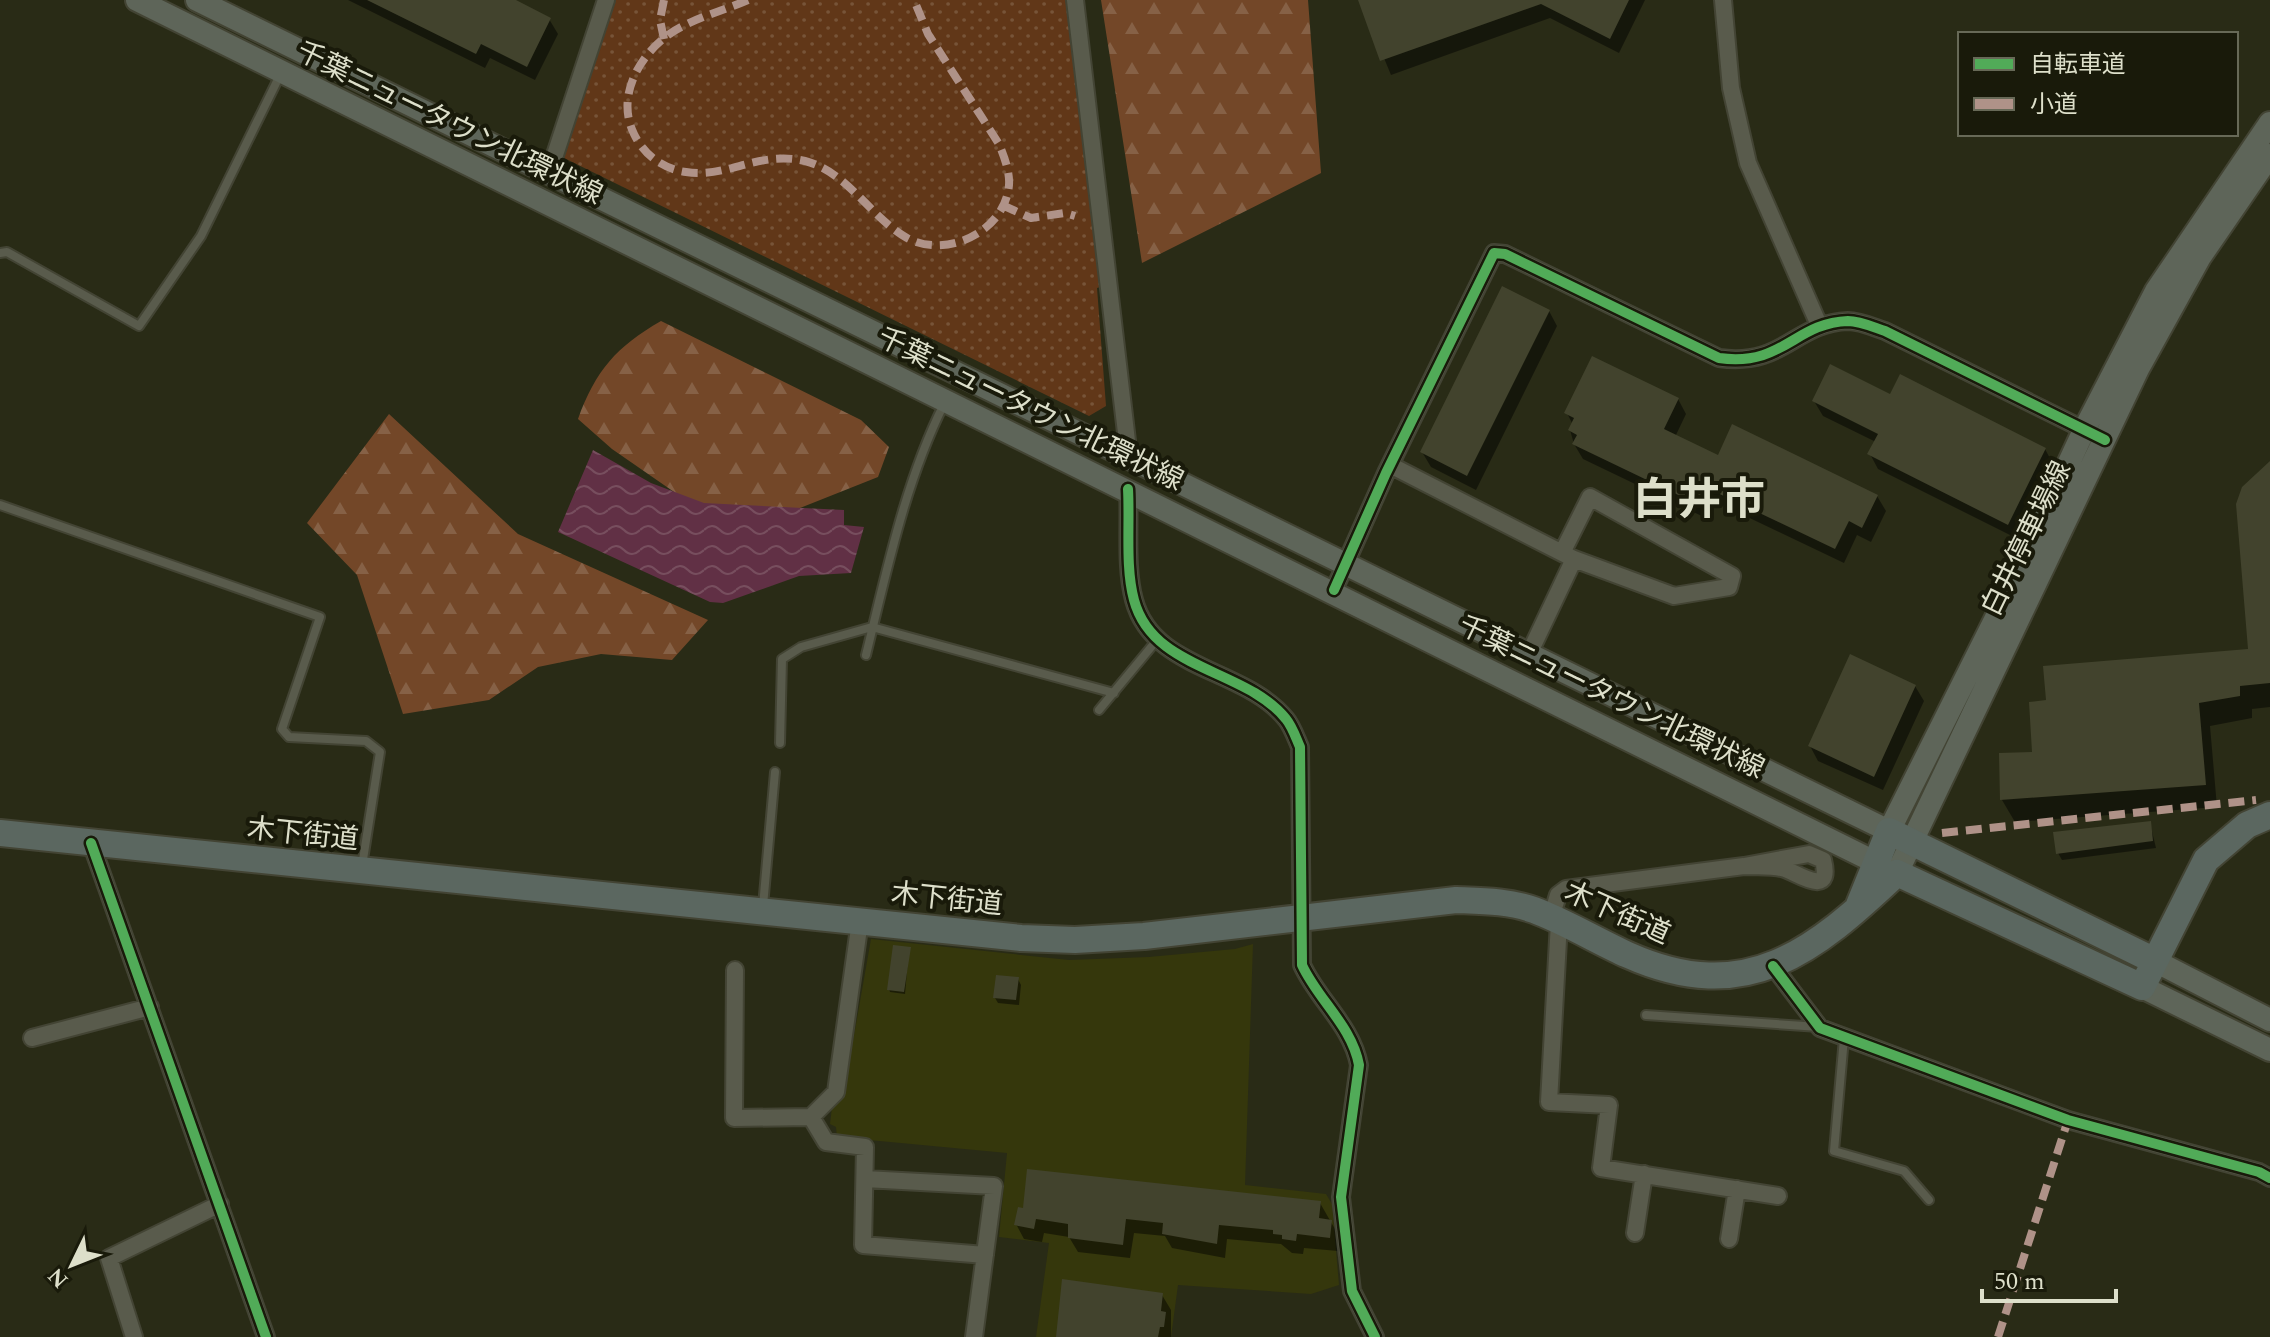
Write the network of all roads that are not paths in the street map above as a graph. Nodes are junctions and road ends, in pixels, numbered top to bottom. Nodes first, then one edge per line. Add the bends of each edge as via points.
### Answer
1 (137, 0) edge
2 (197, 0) edge
3 (606, 0) edge
4 (1075, 0) edge
5 (1723, 0) edge
6 (282, 72) junction
7 (2270, 123) edge
8 (2270, 155) edge
9 (549, 173) junction
10 (0, 253) edge
11 (1819, 325) junction
12 (946, 400) junction
13 (2084, 430) junction
14 (2105, 440) junction
15 (1129, 458) junction
16 (1390, 465) junction
17 (1128, 489) junction
18 (0, 505) edge
19 (1568, 555) junction
20 (1346, 564) junction
21 (1334, 590) junction
22 (872, 627) junction
23 (1157, 640) junction
24 (1529, 654) junction
25 (866, 655) dead end
26 (1114, 693) junction
27 (1099, 710) dead end
28 (780, 743) dead end
29 (775, 772) dead end
30 (2270, 815) edge
31 (0, 833) edge
32 (1900, 836) junction
33 (91, 843) junction
34 (1744, 866) dead end
35 (1886, 866) junction
36 (361, 871) junction
37 (763, 911) junction
38 (1301, 918) junction
39 (1555, 920) junction
40 (860, 921) junction
41 (2155, 961) junction
42 (1773, 966) junction
43 (735, 970) dead end
44 (2142, 987) junction
45 (150, 1007) junction
46 (1646, 1015) dead end
47 (2270, 1020) edge
48 (1820, 1028) junction
49 (1844, 1037) junction
50 (32, 1038) dead end
51 (2270, 1050) edge
52 (811, 1117) junction
53 (1644, 1174) junction
54 (2270, 1178) edge
55 (865, 1179) junction
56 (1737, 1189) junction
57 (1778, 1196) dead end
58 (1929, 1200) dead end
59 (220, 1204) junction
60 (1635, 1233) dead end
61 (1729, 1239) dead end
62 (985, 1255) junction
63 (134, 1337) edge
64 (266, 1337) edge
65 (974, 1337) edge
66 (1375, 1337) edge

1 - 6 main road, 千葉ニュータウン北環状線
2 - 9 main road, 千葉ニュータウン北環状線
3 - 9 street
4 - 15 street
5 - 11 street via 1731,88 1748,163
6 - 10 lane via 201,236 139,326 7,252
6 - 12 main road, 千葉ニュータウン北環状線
7 - 13 main road, 白井停車場線 via 2183,248
8 - 14 main road, 白井停車場線 via 2200,257
9 - 15 main road, 千葉ニュータウン北環状線
11 - 13 street via 1852,321 1885,331
11 - 16 street via 1759,359 1719,358 1494,253
12 - 17 main road, 千葉ニュータウン北環状線
12 - 22 lane via 927,438
13 - 14 street
13 - 32 main road, 白井停車場線
14 - 32 main road, 白井停車場線
15 - 20 main road, 千葉ニュータウン北環状線
16 - 19 street
16 - 20 street
17 - 21 main road, 千葉ニュータウン北環状線
17 - 23 street via 1133,599
18 - 36 lane via 320,617 282,729 289,737 366,741 380,752
19 - 19 street via 1590,497 1732,576 1729,587 1674,596
19 - 24 street
20 - 21 street
20 - 24 main road, 千葉ニュータウン北環状線
21 - 35 main road, 千葉ニュータウン北環状線
22 - 25 lane
22 - 26 lane
22 - 28 lane via 801,647 782,659
23 - 26 lane
23 - 38 street via 1257,696 1286,719 1300,747
24 - 32 main road, 千葉ニュータウン北環状線
26 - 27 lane
29 - 37 lane
30 - 41 main road via 2247,825 2206,860
31 - 33 main road, 木下街道
32 - 35 main road, 木下街道
32 - 41 main road
33 - 36 main road, 木下街道
33 - 45 street
34 - 39 street via 1566,889 1558,895
35 - 42 main road, 木下街道 via 1858,910 1818,943
35 - 44 main road
36 - 37 main road, 木下街道
37 - 40 main road, 木下街道
38 - 39 main road, 木下街道 via 1456,900 1501,902
38 - 40 main road, 木下街道 via 1075,940
38 - 66 street via 1302,965 1357,1056 1341,1197 1352,1291
39 - 42 main road, 木下街道 via 1669,970 1722,975
39 - 53 street via 1549,1102 1609,1105 1601,1168
40 - 52 street via 836,1092
41 - 44 main road
41 - 47 main road
42 - 48 street
43 - 52 street via 734,1118
44 - 51 main road
45 - 50 street
45 - 59 street
46 - 48 lane
48 - 49 street
49 - 54 street via 2068,1120
49 - 58 lane via 1834,1151 1904,1171
52 - 55 street via 826,1142 865,1147
53 - 56 street
53 - 60 street
55 - 62 street via 863,1245
55 - 62 street via 994,1186
56 - 57 street
56 - 61 street
59 - 63 street via 109,1258
59 - 64 street
62 - 65 street

